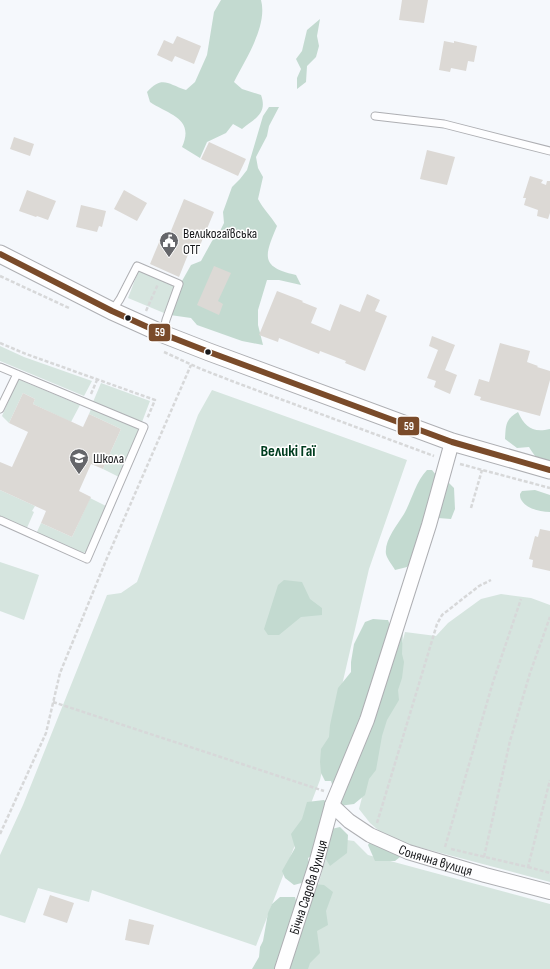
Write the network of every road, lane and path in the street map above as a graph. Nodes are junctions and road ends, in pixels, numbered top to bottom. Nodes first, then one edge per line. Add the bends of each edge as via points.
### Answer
1 (375, 116) dead end
2 (550, 151) edge
3 (0, 254) edge
4 (161, 276) junction
5 (116, 305) junction
6 (146, 312) junction
7 (165, 327) junction
8 (0, 343) edge
9 (191, 365) dead end
10 (0, 367) edge
11 (17, 374) junction
12 (97, 380) junction
13 (87, 403) junction
14 (0, 410) edge
15 (144, 427) junction
16 (452, 442) junction
17 (482, 470) dead end
18 (550, 470) edge
19 (471, 508) dead end
20 (0, 520) edge
21 (491, 580) dead end
22 (521, 599) dead end
23 (550, 617) edge
24 (53, 702) junction
25 (550, 780) edge
26 (334, 800) junction
27 (382, 826) dead end
28 (0, 834) edge
29 (438, 846) dead end
30 (445, 848) junction
31 (484, 857) junction
32 (528, 867) junction
33 (550, 873) edge
34 (550, 892) edge
35 (282, 969) edge

1 - 2 lane via 444,124
3 - 5 street
4 - 5 lane via 137,266
4 - 6 path
4 - 7 lane via 179,284
5 - 6 path
5 - 7 street
6 - 7 path
7 - 16 street via 262,373
8 - 12 path
9 - 24 path via 107,558 60,673
10 - 11 lane
11 - 13 lane
11 - 14 lane
12 - 13 path
12 - 15 path via 155,400
13 - 15 lane
15 - 20 lane via 87,559
16 - 18 street
16 - 26 street, Бічна Садова вулиця via 429,525 367,720
17 - 19 path
21 - 27 path via 442,615 437,624 376,823
22 - 30 path via 493,682
23 - 31 path via 530,672 510,741
24 - 26 path
24 - 28 path via 46,732
25 - 32 path
26 - 34 street, Сонячна вулиця via 349,821 370,835 408,852
26 - 35 street, Бічна Садова вулиця
29 - 30 path
30 - 31 path
31 - 32 path
32 - 33 path

